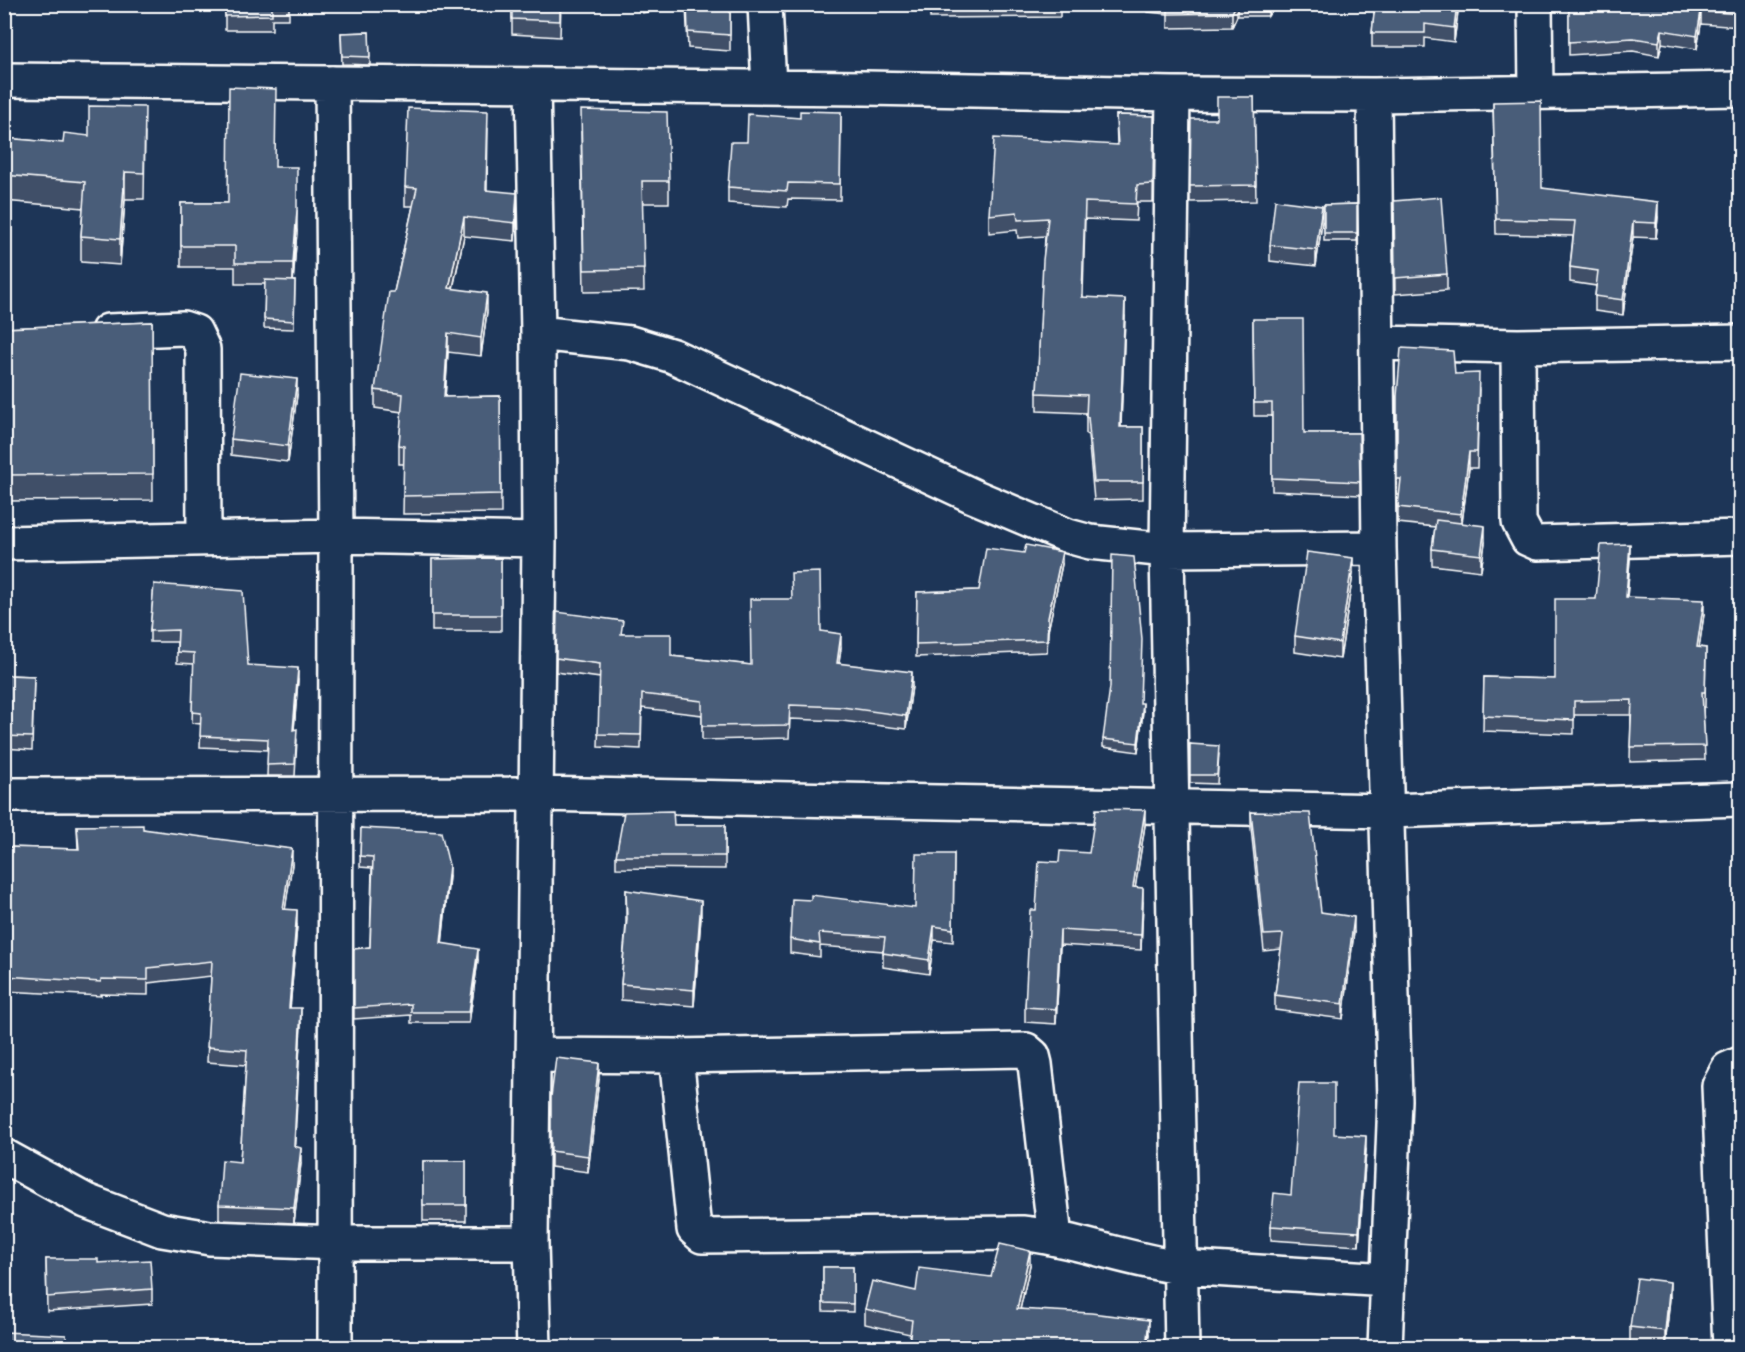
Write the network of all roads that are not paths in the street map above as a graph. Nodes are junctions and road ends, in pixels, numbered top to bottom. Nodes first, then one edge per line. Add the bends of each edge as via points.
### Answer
1 (765, 4) edge
2 (1535, 4) edge
3 (4, 80) edge
4 (332, 83) junction
5 (533, 85) junction
6 (769, 87) junction
7 (1740, 89) edge
8 (1536, 91) junction
9 (1173, 94) junction
10 (1374, 95) junction
11 (76, 333) edge
12 (538, 333) junction
13 (1740, 342) edge
14 (1377, 343) junction
15 (1518, 346) junction
16 (336, 536) junction
17 (204, 537) junction
18 (1740, 537) edge
19 (538, 540) junction
20 (4, 543) edge
21 (1378, 548) junction
22 (1167, 550) junction
23 (536, 794) junction
24 (4, 795) edge
25 (336, 795) junction
26 (1740, 799) edge
27 (1174, 807) junction
28 (1388, 811) junction
29 (534, 1055) junction
30 (676, 1056) junction
31 (1740, 1064) edge
32 (4, 1155) edge
33 (1055, 1238) junction
34 (337, 1243) junction
35 (531, 1243) junction
36 (1180, 1267) junction
37 (1388, 1280) junction
38 (335, 1347) edge
39 (534, 1347) edge
40 (1182, 1347) edge
41 (1385, 1347) edge
42 (1730, 1347) edge

1 - 6 street
2 - 8 street
3 - 4 street
4 - 5 street
4 - 16 street
5 - 6 street
5 - 12 street
6 - 9 street
7 - 8 street
8 - 10 street
9 - 10 street
9 - 22 street
10 - 14 street
11 - 17 street via 183,328 195,332 203,349
12 - 19 street
12 - 22 street via 630,343 673,356 1068,536 1116,547
13 - 15 street
14 - 15 street
14 - 21 street
15 - 18 street via 1519,522 1528,539 1537,543
16 - 17 street
16 - 19 street
16 - 25 street
17 - 20 street
19 - 23 street
21 - 22 street
21 - 28 street
22 - 27 street
23 - 25 street
23 - 27 street
23 - 29 street
24 - 25 street
25 - 34 street
26 - 28 street
27 - 28 street
27 - 36 street
28 - 37 street via 1395,1100
29 - 30 street
29 - 35 street
30 - 33 street via 694,1229 702,1236 1022,1233
30 - 33 street via 1026,1050 1035,1064
31 - 42 street via 1728,1069 1719,1086
32 - 34 street via 86,1201 162,1230 210,1238
33 - 36 street via 1118,1256
34 - 35 street
34 - 38 street
35 - 39 street
36 - 37 street
36 - 40 street
37 - 41 street

